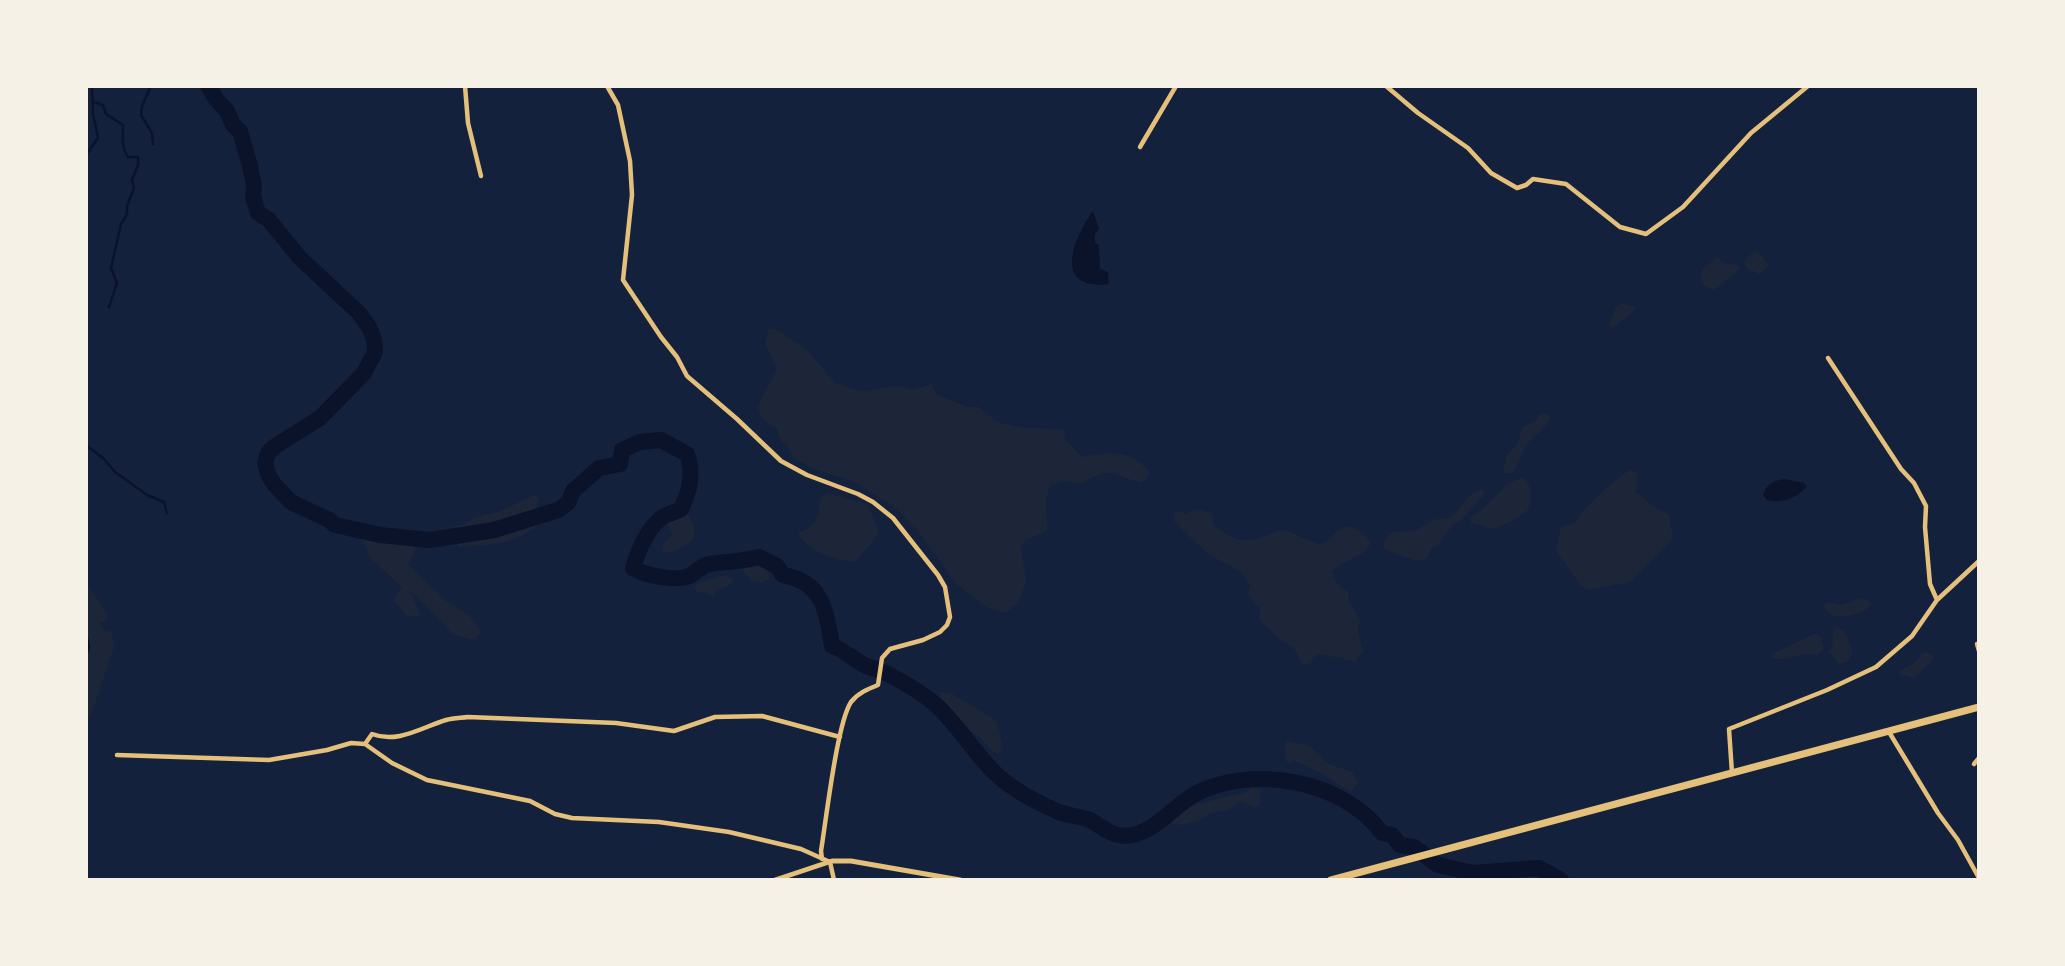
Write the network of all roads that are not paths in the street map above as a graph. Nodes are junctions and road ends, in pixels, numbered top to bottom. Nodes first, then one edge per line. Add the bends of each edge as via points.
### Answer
1 (465, 86) edge
2 (607, 86) edge
3 (1176, 86) edge
4 (1386, 86) edge
5 (1808, 86) edge
6 (1140, 147) dead end
7 (481, 176) dead end
8 (1828, 358) dead end
9 (1979, 561) edge
10 (1937, 600) junction
11 (1977, 644) dead end
12 (1979, 651) edge
13 (1979, 710) edge
14 (1889, 732) junction
15 (840, 737) junction
16 (365, 744) junction
17 (117, 755) dead end
18 (1979, 758) edge
19 (1973, 764) dead end
20 (1732, 773) junction
21 (822, 859) junction
22 (830, 862) junction
23 (1979, 878) edge
24 (775, 880) edge
25 (834, 880) edge
26 (960, 880) edge
27 (1331, 880) edge

1 - 7 street via 468,123
2 - 15 street via 618,106 631,160 623,280 687,376 781,461 873,502 893,519 945,587 947,625 923,640 890,649 882,658 878,685 849,704
3 - 6 street
4 - 5 street via 1468,148 1491,173 1517,188 1533,179 1566,184 1620,228 1646,234 1683,207 1751,133
8 - 10 street via 1926,506 1930,584
9 - 10 street
10 - 20 street via 1912,636 1876,667 1729,729
11 - 12 street
13 - 14 main road
14 - 20 main road
14 - 23 street
15 - 16 street via 762,716 715,717 674,731 616,723 468,717 385,739 372,734
15 - 21 street
16 - 17 street via 268,760
16 - 21 street via 426,780 530,801 555,814 729,832 801,849
18 - 19 street
20 - 27 main road
21 - 22 street
22 - 24 street
22 - 25 street
22 - 26 street via 874,864

